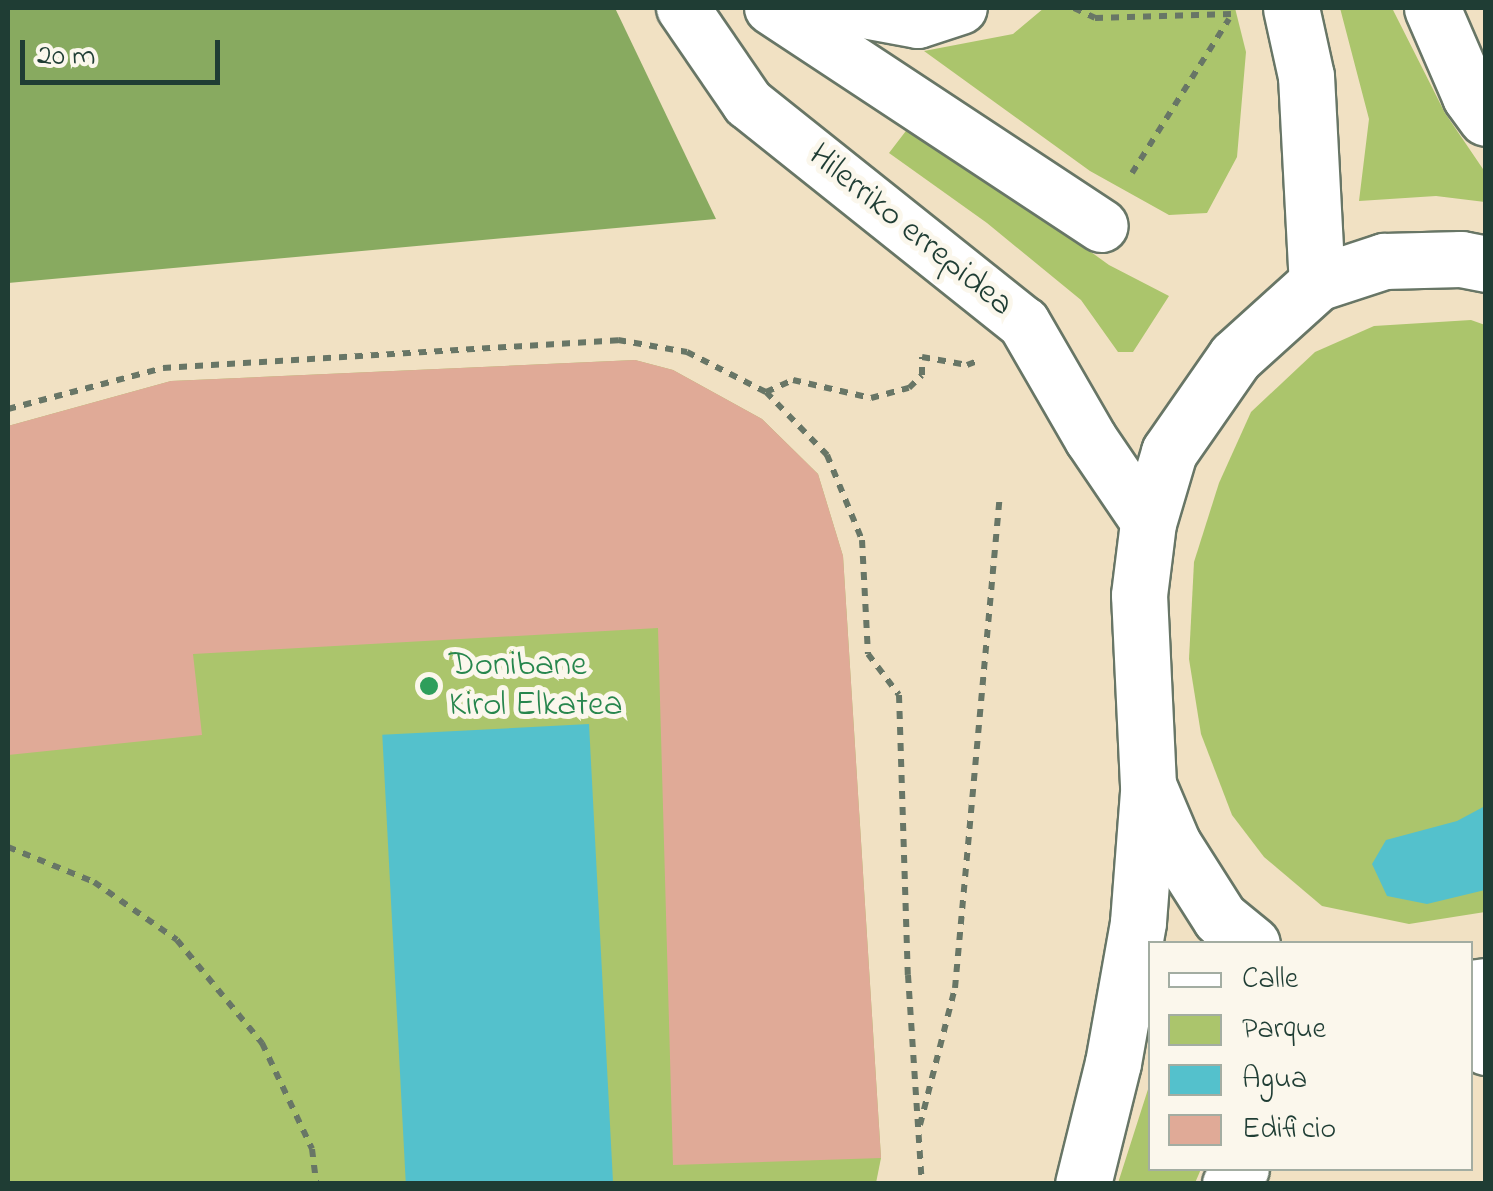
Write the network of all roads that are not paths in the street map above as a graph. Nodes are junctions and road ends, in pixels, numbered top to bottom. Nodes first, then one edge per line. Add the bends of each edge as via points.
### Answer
1 (682, 8) edge
2 (771, 8) edge
3 (842, 8) edge
4 (961, 8) edge
5 (1291, 8) edge
6 (1432, 8) edge
7 (1486, 118) edge
8 (1102, 226) dead end
9 (1486, 264) edge
10 (1317, 282) junction
11 (1148, 523) junction
12 (1148, 784) junction
13 (1248, 941) edge
14 (1083, 1184) edge

1 - 11 street, Hilerriko errepidea via 748,104 1024,323
2 - 8 street
3 - 4 street via 918,22
5 - 10 main road via 1306,76
6 - 7 main road
9 - 10 main road via 1384,261
10 - 11 main road via 1234,357 1169,452
11 - 12 main road via 1139,595
12 - 13 main road via 1174,844 1220,918
12 - 14 main road via 1138,922

